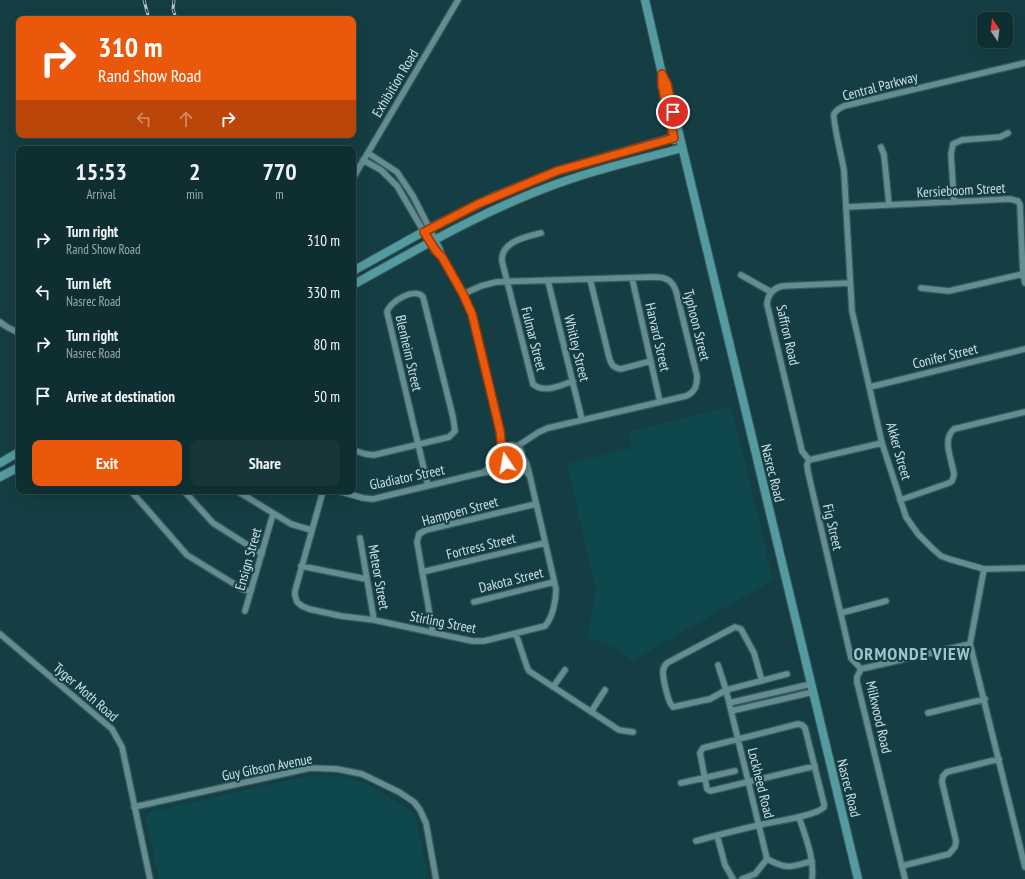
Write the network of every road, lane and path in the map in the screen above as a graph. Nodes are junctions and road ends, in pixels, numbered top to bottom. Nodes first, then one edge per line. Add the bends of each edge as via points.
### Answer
1 (458, 0) edge
2 (645, 0) edge
3 (1025, 63) edge
4 (1008, 133) dead end
5 (676, 137) junction
6 (881, 147) dead end
7 (679, 149) junction
8 (368, 153) junction
9 (363, 160) junction
10 (356, 173) edge
11 (954, 202) junction
12 (889, 205) junction
13 (847, 207) junction
14 (427, 230) junction
15 (541, 233) dead end
16 (433, 240) junction
17 (850, 254) joint
18 (356, 269) edge
19 (1023, 274) junction
20 (741, 275) dead end
21 (632, 278) junction
22 (590, 279) junction
23 (508, 281) junction
24 (548, 281) junction
25 (356, 283) edge
26 (850, 283) junction
27 (1025, 283) edge
28 (921, 288) dead end
29 (771, 292) junction
30 (463, 294) junction
31 (0, 322) edge
32 (16, 332) edge
33 (1025, 350) edge
34 (651, 361) junction
35 (573, 382) junction
36 (870, 387) junction
37 (660, 402) junction
38 (1025, 412) edge
39 (582, 420) junction
40 (500, 431) junction
41 (530, 438) junction
42 (882, 442) junction
43 (419, 445) junction
44 (513, 446) junction
45 (356, 451) edge
46 (16, 453) edge
47 (503, 454) junction
48 (522, 455) junction
49 (2, 460) edge
50 (809, 460) junction
51 (514, 465) junction
52 (16, 469) edge
53 (481, 473) junction
54 (530, 476) junction
55 (0, 477) edge
56 (428, 486) junction
57 (134, 494) edge
58 (187, 494) edge
59 (242, 494) edge
60 (322, 494) edge
61 (350, 494) edge
62 (900, 500) junction
63 (536, 504) junction
64 (273, 514) junction
65 (311, 530) junction
66 (360, 538) dead end
67 (545, 543) junction
68 (262, 554) junction
69 (302, 566) junction
70 (1025, 568) edge
71 (984, 569) junction
72 (422, 572) junction
73 (366, 579) junction
74 (554, 582) junction
75 (251, 591) junction
76 (886, 601) dead end
77 (474, 602) dead end
78 (246, 611) dead end
79 (841, 612) junction
80 (374, 620) junction
81 (433, 633) junction
82 (0, 634) edge
83 (516, 634) junction
84 (970, 644) junction
85 (718, 665) dead end
86 (565, 670) dead end
87 (861, 670) junction
88 (787, 674) dead end
89 (762, 681) junction
90 (553, 687) junction
91 (809, 688) junction
92 (605, 690) dead end
93 (726, 690) junction
94 (768, 693) junction
95 (985, 699) junction
96 (770, 702) junction
97 (729, 703) junction
98 (731, 711) junction
99 (591, 712) junction
100 (928, 713) dead end
101 (633, 732) dead end
102 (738, 739) junction
103 (999, 759) junction
104 (815, 766) junction
105 (735, 771) dead end
106 (705, 778) junction
107 (748, 782) junction
108 (681, 783) dead end
109 (134, 807) junction
110 (799, 817) junction
111 (759, 825) junction
112 (717, 835) junction
113 (696, 841) dead end
114 (767, 860) junction
115 (812, 861) junction
116 (902, 866) junction
117 (1025, 867) edge
118 (150, 879) edge
119 (436, 879) edge
120 (732, 879) edge
121 (742, 879) edge
122 (812, 879) edge
123 (853, 879) edge
124 (858, 879) edge
125 (905, 879) edge

1 - 8 street, Exhibition Road
2 - 5 main road, Nasrec Road via 662,74 662,85
3 - 13 street, Central Parkway via 856,102 840,108 833,118 843,159
4 - 11 street via 1000,137 962,140 953,144 951,154
5 - 7 main road, Nasrec Road
5 - 14 main road via 557,171 493,197
6 - 12 street
7 - 16 main road via 563,181 493,209
7 - 91 main road, Nasrec Road
8 - 9 street, Exhibition Road
8 - 14 street via 397,172 414,196
9 - 10 street, Exhibition Road
9 - 14 street via 381,170 397,186
11 - 12 street, Kersieboom Street
11 - 19 street, Kersieboom Street via 1010,198 1018,201
12 - 13 street, Kersieboom Street
13 - 17 street, Central Parkway
14 - 16 street
14 - 18 main road
15 - 23 street via 519,240 505,249 502,261
16 - 25 main road
16 - 30 street
17 - 26 street, Akker Street
19 - 27 street, Kersieboom Street
19 - 28 street via 949,291
20 - 29 street
21 - 22 street, Typhoon Street
21 - 34 street, Harvard Street
21 - 37 street, Typhoon Street via 663,277 673,283 696,371 697,382 694,391 686,396
22 - 24 street, Typhoon Street
22 - 34 street via 613,366 621,369
23 - 24 street, Typhoon Street
23 - 30 street, Typhoon Street via 488,283
23 - 35 street, Fulmar Street via 533,384 544,389
24 - 35 street, Whitley Street
26 - 29 street, Saffron Road via 783,286
26 - 36 street, Akker Street via 852,311
29 - 50 street, Saffron Road via 767,304 802,451
30 - 40 street via 472,314
31 - 32 street
33 - 36 street, Conifer Street
34 - 37 street, Harvard Street
35 - 39 street, Whitley Street
36 - 42 street, Akker Street
37 - 39 street, Typhoon Street
38 - 62 street via 954,429 947,441 954,475 952,481
39 - 41 street, Typhoon Street via 548,428
40 - 44 street via 505,440
40 - 47 street
41 - 44 street, Typhoon Street
41 - 48 street, Typhoon Street
42 - 50 street
42 - 62 street, Akker Street
43 - 43 street, Blenheim Street via 387,312 390,306 410,294 418,293 423,297 455,427 454,433 449,437
43 - 45 street via 374,455
43 - 56 street, Blenheim Street
44 - 47 street via 506,448
44 - 48 street via 519,449
46 - 49 main road
47 - 51 street via 506,463
47 - 53 street, Gladiator Street via 491,468
48 - 51 street
48 - 54 street, Stirling Street
50 - 79 street, Fig Street via 808,472
51 - 53 street, Gladiator Street
51 - 54 street via 524,469
52 - 55 main road
53 - 56 street, Gladiator Street
54 - 63 street, Stirling Street
56 - 61 street, Gladiator Street via 371,499
57 - 75 street via 187,555 244,590
58 - 68 street via 213,523
59 - 64 street
60 - 65 street, Stirling Street
62 - 71 street, Akker Street via 906,517 918,534 941,556
63 - 67 street, Stirling Street
63 - 72 street, Hampoen Street via 422,532 417,540
64 - 65 street via 291,524
64 - 68 street, Ensign Street
65 - 69 street, Stirling Street
66 - 73 street, Meteor Street
67 - 72 street, Fortress Street
67 - 74 street, Stirling Street
68 - 75 street, Ensign Street
69 - 73 street
69 - 80 street, Stirling Street via 295,595 297,602 302,606 309,610
70 - 71 street, Akker Street
71 - 84 street
72 - 81 street, Hampoen Street
73 - 80 street, Meteor Street
74 - 77 street, Dakota Street
74 - 83 street, Stirling Street via 556,596 547,624
75 - 78 street, Ensign Street
76 - 79 street
79 - 87 street, Fig Street via 851,658
80 - 81 street, Stirling Street
81 - 83 street, Stirling Street via 472,641
82 - 109 street, Tyger Moth Road via 112,728 122,747
83 - 90 street via 528,670
84 - 87 street, Milkwood Road
84 - 95 street
85 - 93 street, Lockheed Road
86 - 90 street
87 - 116 street, Milkwood Road via 858,682
88 - 89 street
89 - 93 street
89 - 93 street via 754,653 738,627 665,665 663,672 669,703 672,706 710,699
90 - 99 street
91 - 94 street
91 - 96 street
91 - 123 main road, Nasrec Road
91 - 124 main road, Nasrec Road
92 - 99 street
93 - 97 street, Lockheed Road
94 - 96 street
94 - 97 street
95 - 100 street
95 - 103 street
96 - 98 street
97 - 98 street, Lockheed Road
98 - 102 street, Lockheed Road
99 - 101 street via 619,730
102 - 104 street via 801,724 805,728
102 - 106 street via 701,750
102 - 107 street, Lockheed Road
103 - 116 street via 944,774 941,779 956,841 955,847 949,854
103 - 117 street
104 - 107 street
104 - 110 street via 824,807
105 - 106 street
106 - 107 street via 707,789 710,791
106 - 108 street
107 - 111 street, Lockheed Road
109 - 118 street, Tyger Moth Road
109 - 119 street, Guy Gibson Avenue via 310,768 337,769 362,774 399,792 414,802 420,810 426,823
110 - 111 street
110 - 115 street
111 - 112 street
111 - 114 street, Lockheed Road
112 - 113 street
112 - 120 street via 725,865
114 - 115 street via 785,867
114 - 121 street via 755,874
115 - 122 street
116 - 125 street, Milkwood Road

